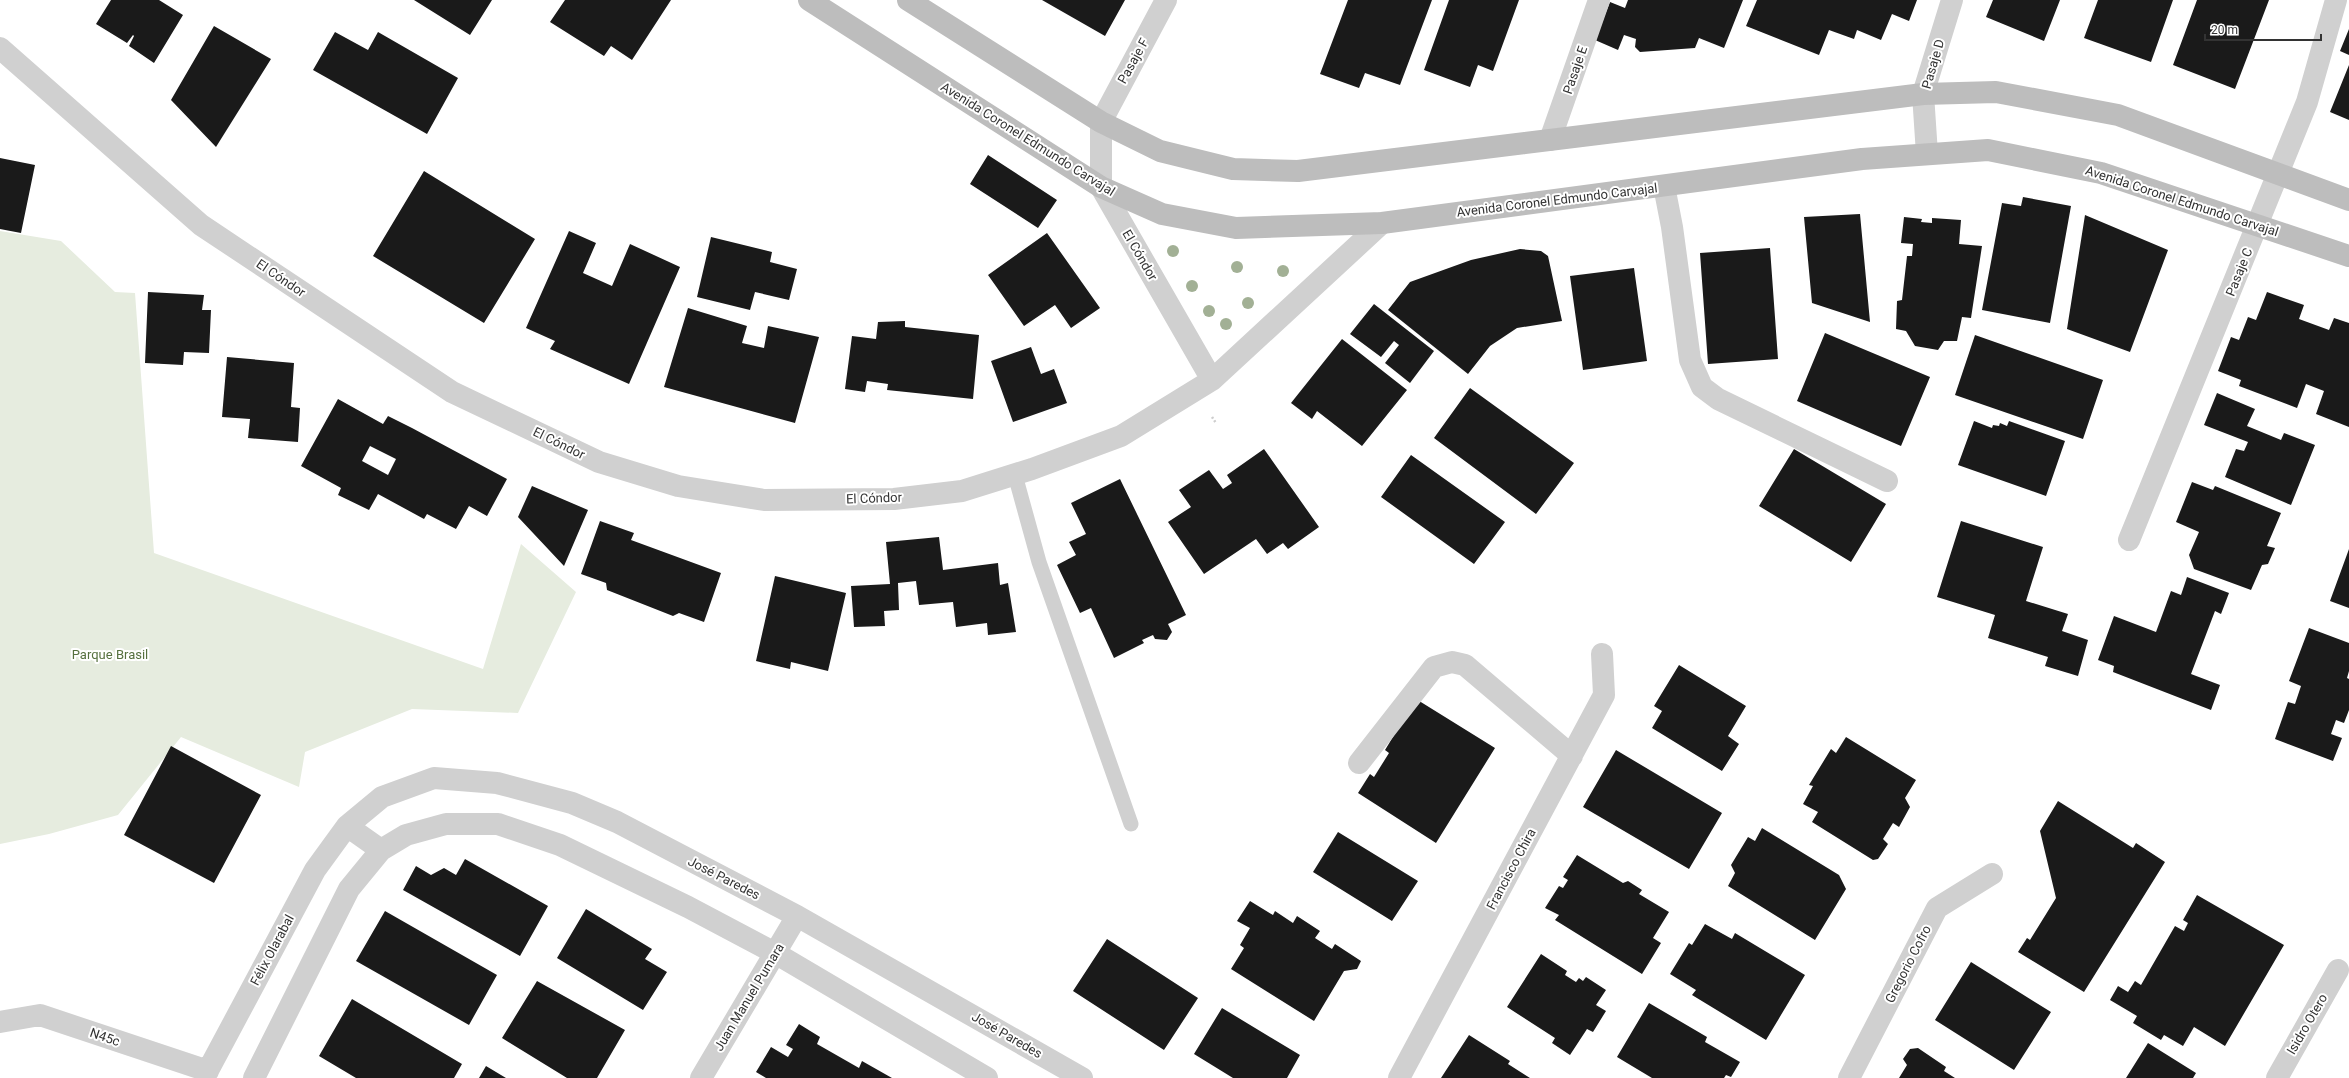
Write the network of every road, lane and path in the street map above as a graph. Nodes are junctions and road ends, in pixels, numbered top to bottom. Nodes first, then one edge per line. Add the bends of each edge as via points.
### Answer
1 (809, 0) edge
2 (908, 0) edge
3 (1166, 0) edge
4 (1599, 0) edge
5 (1952, 0) edge
6 (2336, 0) edge
7 (0, 48) edge
8 (1924, 94) junction
9 (1101, 122) junction
10 (1550, 140) junction
11 (1927, 154) junction
12 (2278, 175) junction
13 (1664, 186) junction
14 (1101, 187) junction
15 (2349, 200) edge
16 (1382, 223) junction
17 (2258, 226) junction
18 (2349, 256) edge
19 (1212, 380) junction
20 (1015, 475) junction
21 (1887, 481) dead end
22 (2129, 540) dead end
23 (1602, 654) dead end
24 (1572, 756) junction
25 (1359, 764) dead end
26 (1131, 824) dead end
27 (347, 826) junction
28 (381, 850) junction
29 (1992, 874) dead end
30 (798, 916) junction
31 (775, 953) junction
32 (2338, 970) dead end
33 (0, 1022) edge
34 (206, 1075) edge
35 (254, 1078) edge
36 (701, 1078) edge
37 (987, 1078) edge
38 (1082, 1078) edge
39 (1398, 1078) edge
40 (1849, 1078) edge
41 (2277, 1078) edge

1 - 14 main road, Avenida Coronel Edmundo Carvajal
2 - 9 main road
3 - 9 street, Pasaje F
4 - 10 street, Pasaje E
5 - 8 street, Pasaje D
6 - 12 street, Pasaje C via 2307,102
7 - 20 street, El Cóndor via 201,225 452,392 599,462 678,486 764,500 894,499 962,491
8 - 10 main road
8 - 11 street, Pasaje D
8 - 12 main road via 1996,92 2118,115
9 - 10 main road via 1160,151 1233,169 1298,171
9 - 14 street, El Cóndor
11 - 13 main road, Avenida Coronel Edmundo Carvajal via 1862,159
11 - 17 main road, Avenida Coronel Edmundo Carvajal via 1988,150 2101,172
12 - 15 main road
12 - 17 street, Pasaje C
13 - 16 main road, Avenida Coronel Edmundo Carvajal
13 - 21 street via 1690,360 1702,387 1718,399
14 - 16 main road, Avenida Coronel Edmundo Carvajal via 1162,214 1236,228
14 - 19 street, El Cóndor
16 - 19 street, El Cóndor
17 - 18 main road, Avenida Coronel Edmundo Carvajal
17 - 22 street, Pasaje C
19 - 20 street, El Cóndor via 1121,436
20 - 26 lane via 1039,562
23 - 24 street, Francisco Chira via 1604,695
24 - 25 street via 1465,665 1452,662 1434,667
24 - 39 street, Francisco Chira
27 - 28 street
27 - 30 street, José Paredes via 382,797 434,778 497,783 572,803 617,822
27 - 34 street, Félix Olarabal via 314,870
28 - 31 street via 406,835 446,824 498,824 560,845 688,907
28 - 35 street via 349,889
29 - 40 street, Gregorio Cofro via 1936,908
30 - 31 street, Juan Manuel Pumara
30 - 38 street, José Paredes
31 - 36 street, Juan Manuel Pumara
31 - 37 street
32 - 41 street, Isidro Otero
33 - 34 street, N45c via 40,1015

